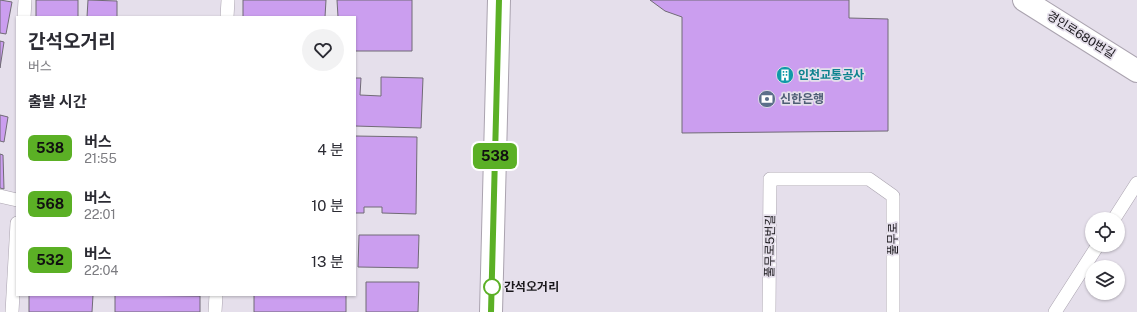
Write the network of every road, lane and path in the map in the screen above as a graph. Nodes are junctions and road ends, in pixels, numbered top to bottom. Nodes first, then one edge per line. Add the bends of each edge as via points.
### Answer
1 (24, 0) edge
2 (228, 0) edge
3 (499, 0) edge
4 (1024, 0) edge
5 (24, 16) edge
6 (227, 16) edge
7 (1137, 71) edge
8 (770, 179) joint
9 (1137, 183) edge
10 (0, 196) edge
11 (16, 200) edge
12 (1118, 212) edge
13 (16, 241) edge
14 (1094, 252) edge
15 (216, 296) edge
16 (12, 312) edge
17 (215, 312) edge
18 (491, 312) edge
19 (768, 312) edge
20 (893, 312) edge
21 (1055, 312) edge

1 - 5 lane
2 - 6 lane
3 - 18 main road
4 - 7 main road, 경인로680번길
8 - 19 lane, 풀무로5번길
8 - 20 lane, 풀무로 via 869,179 892,196
9 - 12 lane
10 - 11 lane
13 - 16 lane
14 - 21 lane
15 - 17 lane

